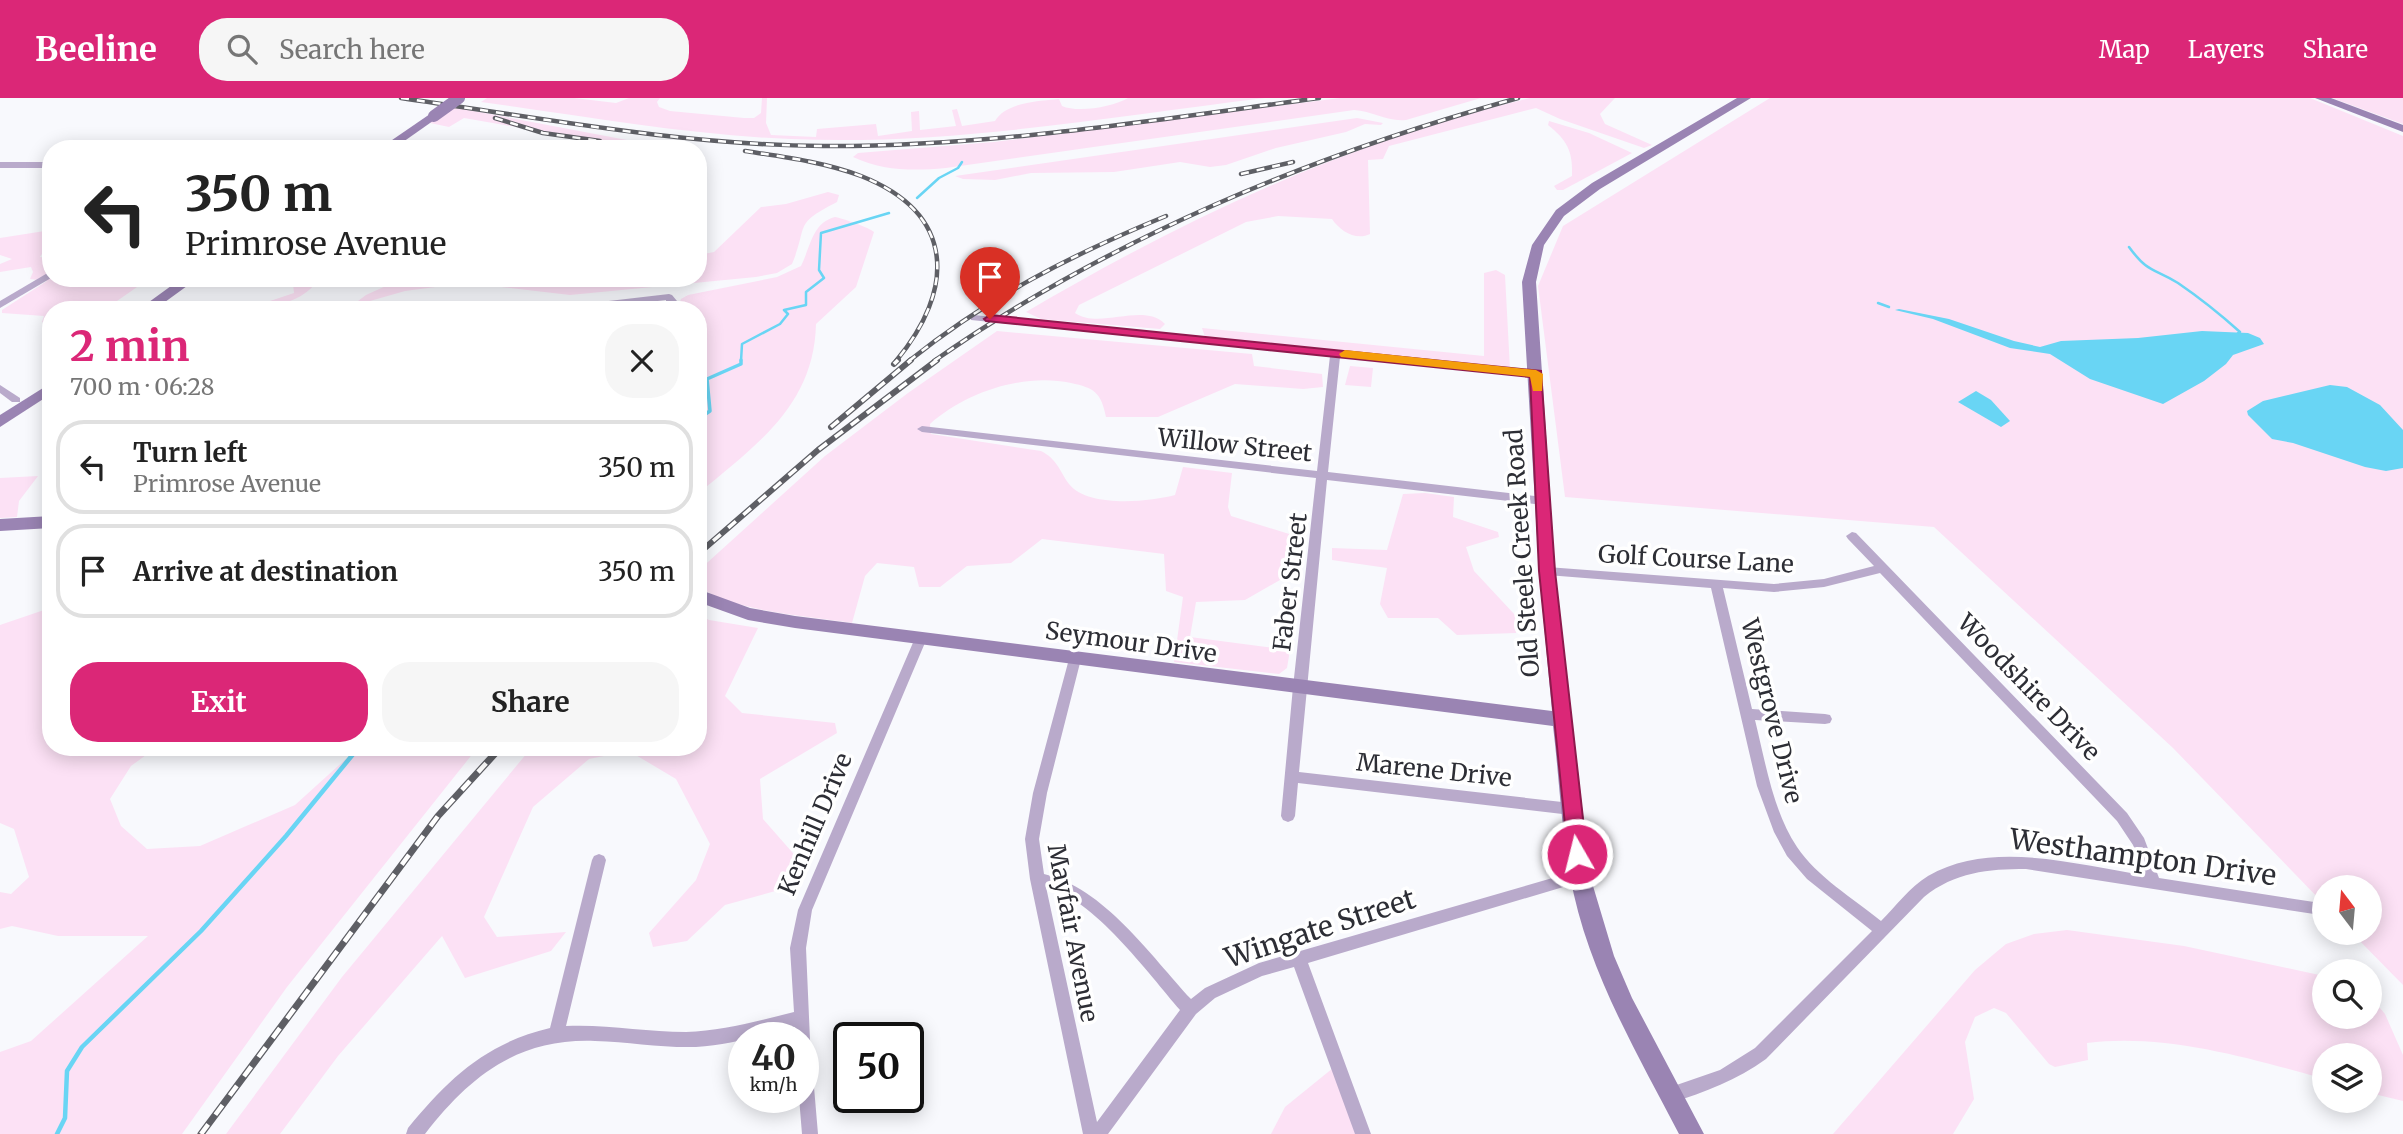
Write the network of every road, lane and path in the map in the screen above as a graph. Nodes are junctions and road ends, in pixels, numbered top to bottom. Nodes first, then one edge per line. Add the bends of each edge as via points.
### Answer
1 (459, 98) edge
2 (1745, 98) edge
3 (2321, 98) edge
4 (2403, 128) edge
5 (398, 140) edge
6 (0, 164) edge
7 (42, 165) edge
8 (42, 279) edge
9 (178, 287) edge
10 (193, 287) edge
11 (158, 301) edge
12 (174, 301) edge
13 (635, 301) edge
14 (672, 301) edge
15 (0, 305) edge
16 (974, 318) dead end
17 (1335, 353) junction
18 (1536, 374) junction
19 (42, 381) edge
20 (0, 388) edge
21 (42, 393) edge
22 (16, 400) junction
23 (0, 410) edge
24 (0, 422) edge
25 (922, 429) dead end
26 (1322, 476) junction
27 (1543, 501) junction
28 (42, 523) edge
29 (0, 525) edge
30 (1852, 536) dead end
31 (1883, 568) junction
32 (1547, 571) junction
33 (1716, 584) junction
34 (707, 599) edge
35 (921, 638) junction
36 (1075, 659) junction
37 (1299, 687) junction
38 (1747, 714) junction
39 (1825, 719) dead end
40 (1561, 720) junction
41 (1291, 777) junction
42 (1571, 808) junction
43 (1288, 816) dead end
44 (599, 860) dead end
45 (1580, 876) junction
46 (1037, 879) junction
47 (2154, 883) junction
48 (2312, 908) edge
49 (1882, 930) junction
50 (1299, 959) junction
51 (1189, 1009) junction
52 (801, 1018) junction
53 (801, 1022) edge
54 (556, 1034) junction
55 (1671, 1095) junction
56 (808, 1113) edge
57 (415, 1134) edge
58 (810, 1134) edge
59 (1091, 1134) edge
60 (1098, 1134) edge
61 (1363, 1134) edge
62 (1692, 1134) edge

1 - 5 main road, bridge
2 - 18 main road, Old Steele Creek Road via 1596,187 1550,224 1530,270
3 - 4 main road
6 - 7 street
8 - 15 street
9 - 11 main road
10 - 12 main road
13 - 14 street via 669,297
16 - 17 street
17 - 18 street
17 - 26 street, Faber Street
18 - 27 main road, Old Steele Creek Road
19 - 22 main road
20 - 22 street
21 - 24 main road
22 - 23 main road
25 - 26 street, Willow Street
26 - 27 street, Willow Street
26 - 37 street, Faber Street
27 - 32 main road, Old Steele Creek Road
28 - 29 main road
30 - 31 street, Woodshire Drive
31 - 33 street, Golf Course Lane via 1805,587
31 - 47 street, Woodshire Drive via 2122,817 2139,842
32 - 33 street, Golf Course Lane
32 - 40 main road, Old Steele Creek Road
33 - 38 street, Westgrove Drive
34 - 35 main road, Seymour Drive via 765,618
35 - 36 main road, Seymour Drive
35 - 52 street, Kenhill Drive via 805,911 798,948
36 - 37 main road, Seymour Drive
36 - 46 street, Mayfair Avenue via 1032,839
37 - 40 main road, Seymour Drive
37 - 41 street, Faber Street
38 - 39 street
38 - 49 street, Westgrove Drive via 1772,812 1792,852 1812,875
40 - 42 main road, Old Steele Creek Road
41 - 42 street, Marene Drive
41 - 43 street, Faber Street
42 - 45 main road, Old Steele Creek Road
44 - 54 street
45 - 50 street, Wingate Street
45 - 55 main road, Old Steele Creek Road via 1603,956
46 - 51 street via 1067,888 1082,899
46 - 59 street, Mayfair Avenue
47 - 48 street, Westhampton Drive
47 - 49 street, Westhampton Drive via 2046,865 1983,864 1933,881
49 - 55 street, Westhampton Drive via 1749,1065
50 - 51 street, Wingate Street via 1259,970 1210,993
50 - 61 street
51 - 60 street, Wingate Street
52 - 53 street, Kenhill Drive
52 - 54 street via 695,1039
54 - 57 street via 519,1044 479,1066 441,1099
55 - 62 main road, Old Steele Creek Road
56 - 58 street

